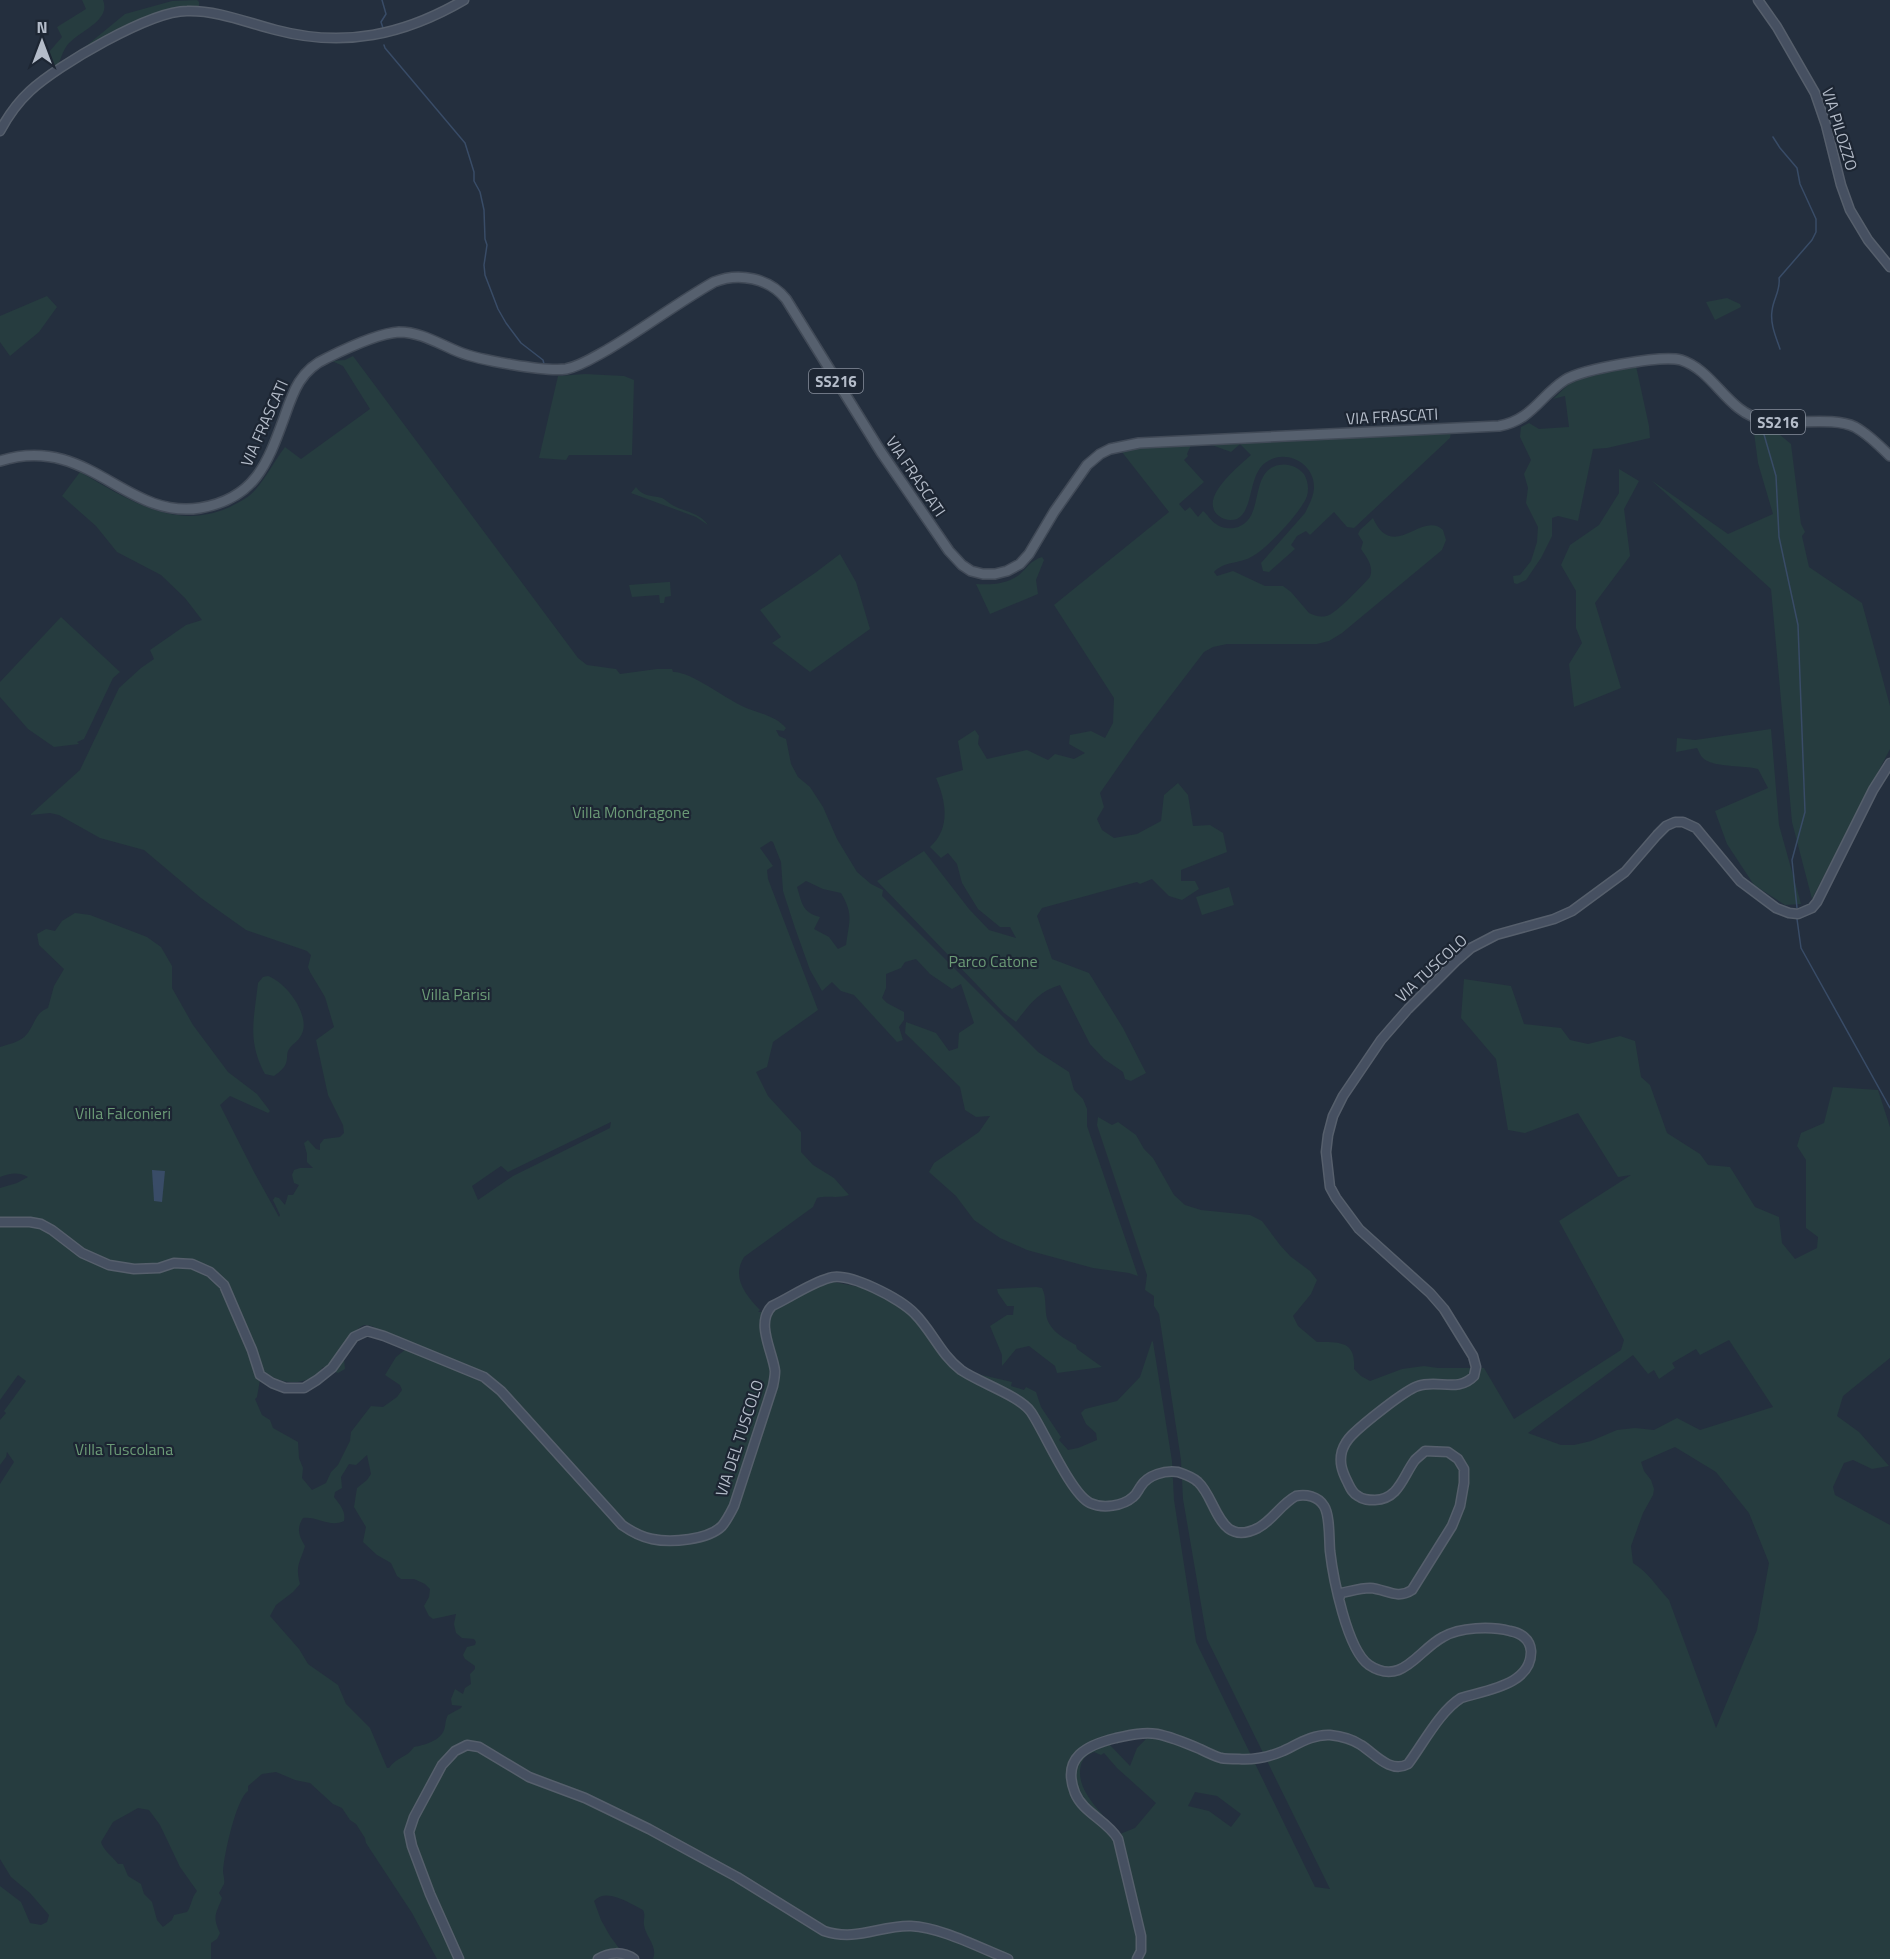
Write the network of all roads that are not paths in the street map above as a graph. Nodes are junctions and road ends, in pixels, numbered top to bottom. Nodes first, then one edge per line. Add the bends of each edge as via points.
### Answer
1 (464, 0) edge
2 (1758, 0) edge
3 (0, 131) edge
4 (1890, 267) edge
5 (1890, 456) edge
6 (0, 460) edge
7 (1890, 763) edge
8 (0, 1222) edge
9 (1336, 1585) junction
10 (1360, 1590) junction
11 (1339, 1600) junction
12 (1343, 1613) junction
13 (459, 1959) edge
14 (598, 1959) edge
15 (634, 1959) edge
16 (1008, 1959) edge
17 (1137, 1959) edge

1 - 3 street via 410,26 351,39 305,37 197,11 162,15 126,31 49,77 23,98
2 - 4 street, VIA PILOZZO via 1815,93 1850,210
5 - 6 main road, VIA FRASCATI / SS216 via 1848,425 1770,422 1754,417 1733,404 1694,366 1676,359 1653,360 1573,376 1523,417 1499,426 1114,448 1100,454 1079,475 1023,561 1004,572 980,574 962,565 945,546 786,299 769,285 741,277 714,282 623,340 569,368 537,368 474,356 402,332 326,358 308,369 298,382 254,480 240,495 213,506 184,509 158,505 84,467 51,456 30,454
7 - 10 street, VIA TUSCOLO via 1817,902 1809,910 1789,913 1767,903 1735,876 1698,830 1675,822 1657,835 1625,872 1572,911 1496,935 1471,948 1388,1031 1343,1096 1333,1116 1326,1147 1330,1187 1359,1229 1442,1306 1472,1352 1476,1369 1465,1383 1433,1383 1410,1390 1352,1435 1344,1447 1341,1466 1356,1495 1365,1500 1387,1497 1425,1451 1448,1452 1464,1469 1460,1506 1452,1526 1412,1590 1401,1595
8 - 9 street, VIA DEL TUSCOLO via 41,1224 82,1253 109,1265 134,1269 192,1264 210,1272 224,1285 260,1375 285,1388 304,1388 317,1380 332,1368 354,1337 367,1331 484,1377 501,1390 622,1526 656,1540 684,1540 721,1527 734,1506 773,1386 775,1370 764,1326 767,1310 830,1277 844,1277 894,1298 914,1313 960,1369 1021,1402 1032,1413 1075,1488 1090,1503 1122,1503 1137,1493 1145,1480 1176,1472 1199,1482 1225,1526 1245,1532 1273,1518 1296,1496 1318,1500 1326,1513
9 - 10 street
9 - 11 street, VIA DEL TUSCOLO
10 - 11 street via 1341,1593
10 - 12 street via 1346,1595
11 - 12 street, VIA DEL TUSCOLO
12 - 17 street, VIA DEL TUSCOLO via 1358,1653 1370,1666 1386,1672 1411,1664 1442,1637 1484,1628 1504,1629 1523,1636 1530,1646 1529,1663 1517,1679 1456,1701 1404,1767 1378,1760 1360,1744 1331,1735 1300,1742 1255,1760 1220,1758 1173,1738 1147,1733 1098,1742 1083,1750 1073,1765 1075,1793 1118,1839 1141,1936
13 - 16 street via 430,1894 409,1832 447,1758 467,1745 479,1747 529,1777 649,1829 824,1931 849,1936 895,1926 924,1927
14 - 15 street via 616,1953

